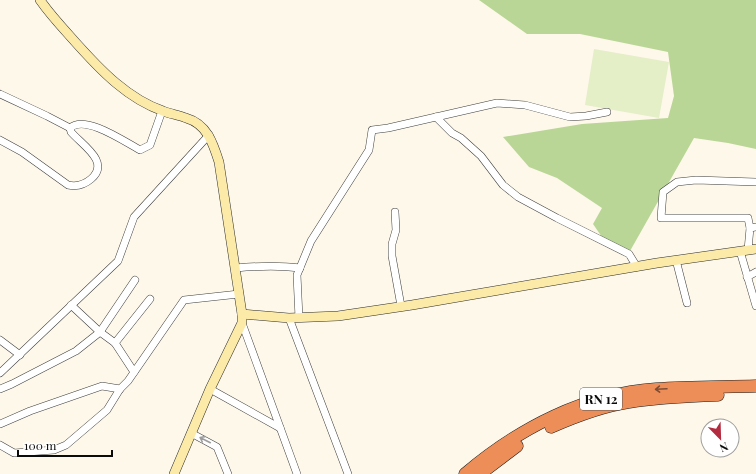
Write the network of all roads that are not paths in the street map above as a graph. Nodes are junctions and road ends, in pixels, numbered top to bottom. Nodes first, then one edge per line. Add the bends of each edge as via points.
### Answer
1 (40, 0) edge
2 (0, 94) edge
3 (162, 111) junction
4 (607, 112) dead end
5 (436, 117) junction
6 (70, 128) junction
7 (209, 135) junction
8 (0, 140) edge
9 (756, 182) edge
10 (395, 212) dead end
11 (753, 228) edge
12 (748, 250) edge
13 (676, 260) junction
14 (637, 266) junction
15 (236, 268) junction
16 (300, 268) junction
17 (756, 272) edge
18 (748, 277) junction
19 (135, 280) dead end
20 (239, 294) junction
21 (150, 299) dead end
22 (687, 303) dead end
23 (71, 305) junction
24 (401, 306) junction
25 (756, 306) edge
26 (242, 318) junction
27 (289, 318) junction
28 (299, 318) junction
29 (100, 332) junction
30 (0, 340) edge
31 (115, 343) junction
32 (20, 354) junction
33 (134, 372) junction
34 (0, 373) edge
35 (756, 386) edge
36 (0, 388) edge
37 (120, 389) junction
38 (210, 389) junction
39 (756, 394) edge
40 (0, 424) edge
41 (280, 428) junction
42 (191, 433) junction
43 (0, 446) edge
44 (174, 474) edge
45 (228, 474) edge
46 (297, 474) edge
47 (348, 474) edge
48 (465, 474) edge
49 (480, 474) edge

1 - 3 main road via 85,54 115,83
2 - 6 street
3 - 6 street via 150,145 140,150 90,125 80,124
3 - 7 main road via 196,122
4 - 5 street via 570,117 525,105 497,103
5 - 14 street via 481,156 503,185 518,197 629,254
5 - 16 street via 372,130 369,150 311,241
6 - 8 street via 76,138 94,155 98,167 92,179 76,187 68,185 22,152
7 - 15 main road via 219,162
7 - 23 street via 134,217 118,261
9 - 11 street via 677,182 663,192 661,218 748,218
10 - 24 street via 396,230 392,256
11 - 12 street
12 - 13 main road
12 - 18 street
13 - 14 main road
13 - 22 street
14 - 24 main road
15 - 16 street
15 - 20 main road
16 - 28 street via 297,275
17 - 18 street
18 - 25 street
19 - 29 street
20 - 26 main road
20 - 33 street via 184,300
21 - 31 street
23 - 29 street
23 - 32 street
24 - 28 main road via 338,316
26 - 27 main road
26 - 38 main road
26 - 41 street
27 - 28 main road
27 - 47 street
29 - 31 street
29 - 36 street via 76,351
30 - 32 street
31 - 33 street
32 - 34 street
33 - 37 street
35 -> 48 highway, RN 12 via 655,389 601,399 570,409 537,425 511,440
37 - 40 street via 102,386
37 - 43 street via 107,410 66,446 54,450 14,453
38 - 41 street
38 - 42 main road
39 - 49 highway, RN 12 via 654,399 602,408 544,430 516,446
41 - 46 street
42 - 44 main road
45 -> 42 street via 218,446

